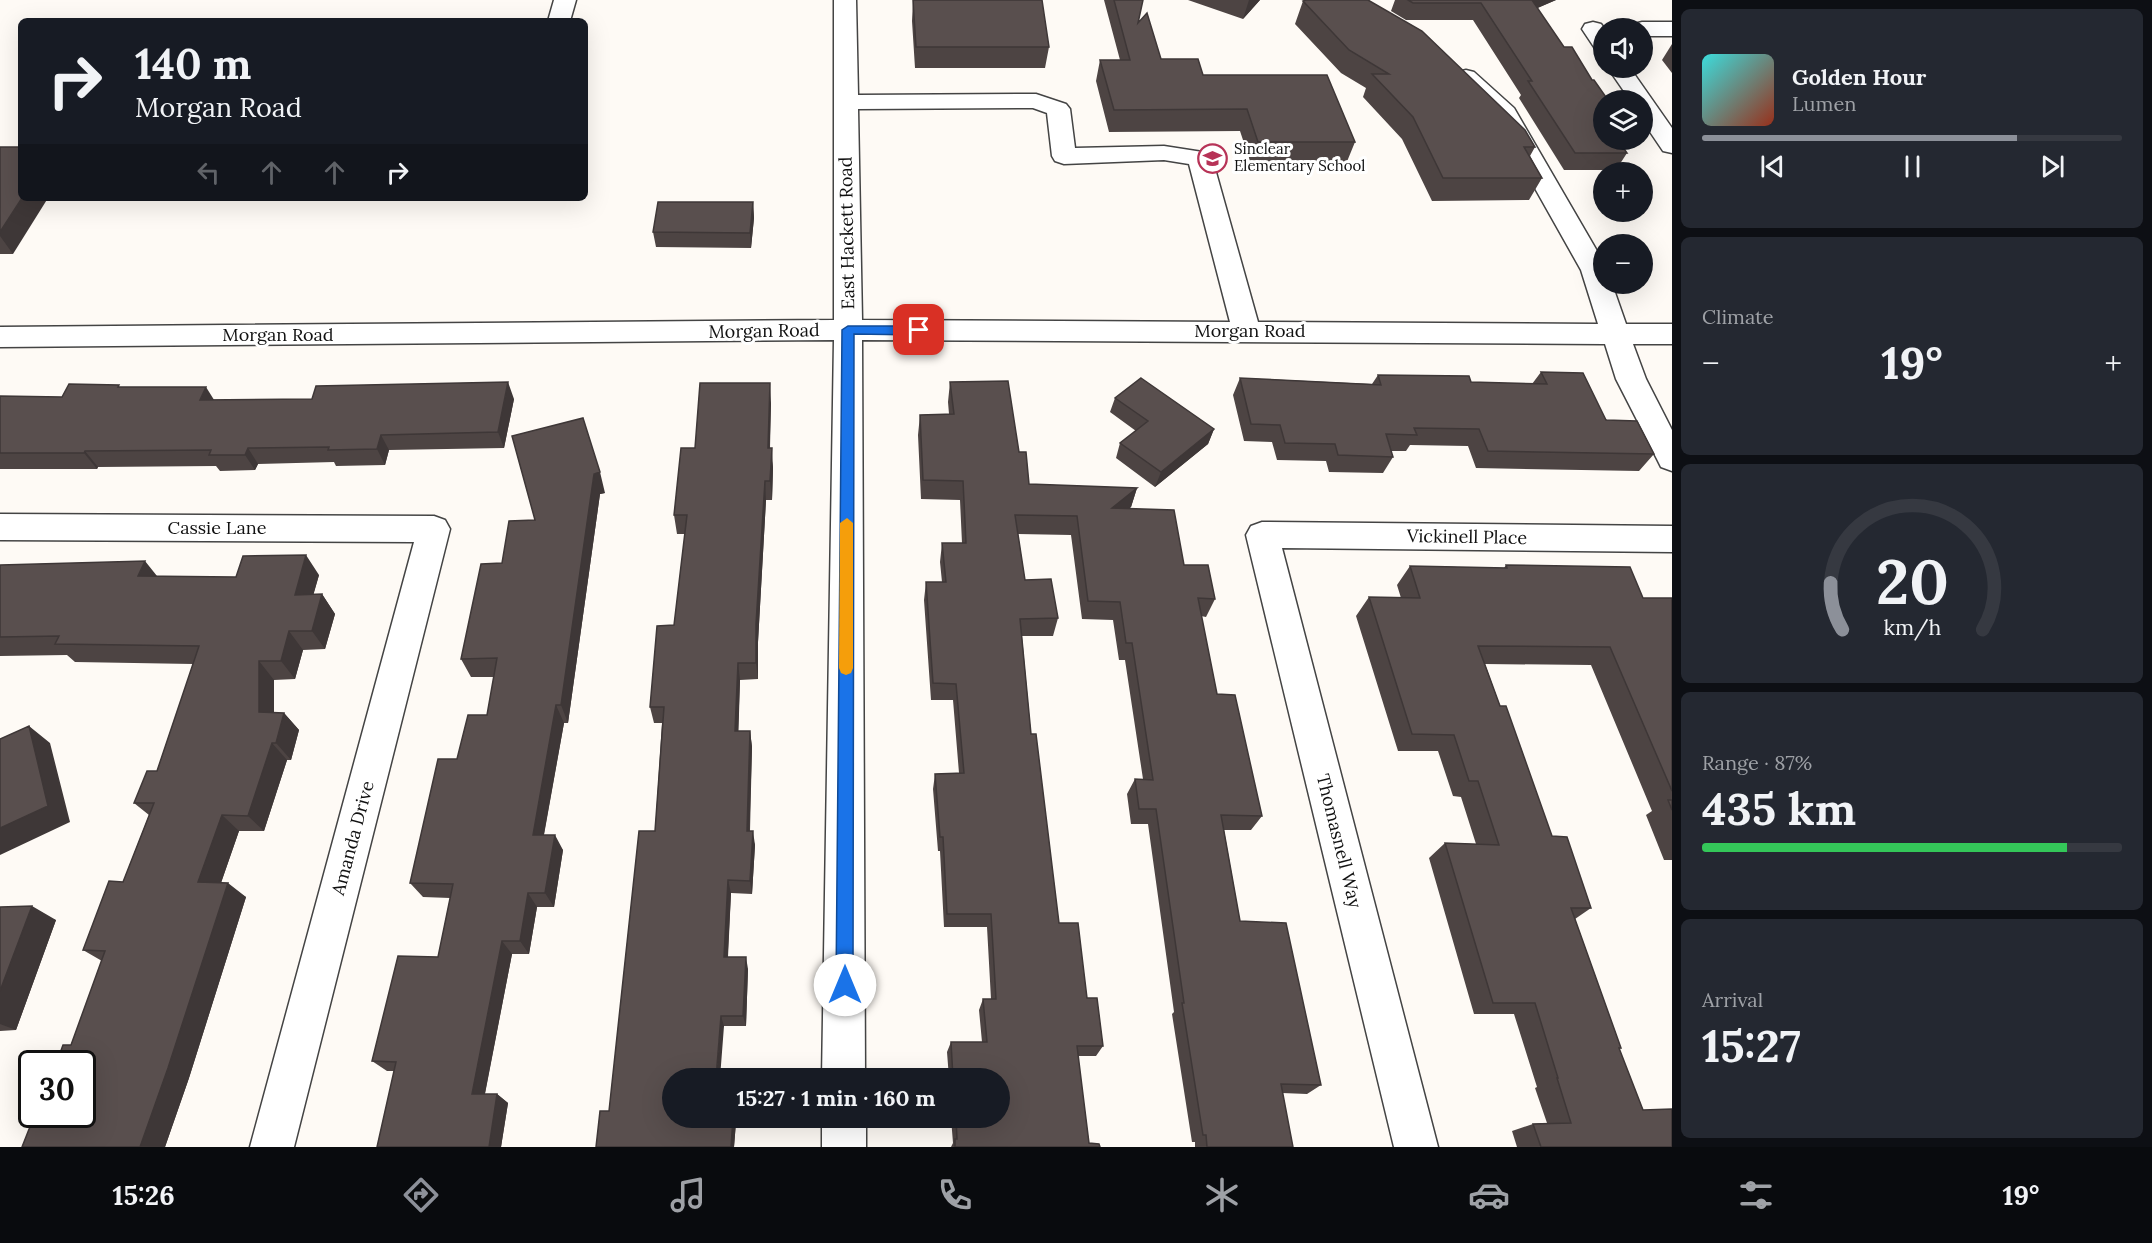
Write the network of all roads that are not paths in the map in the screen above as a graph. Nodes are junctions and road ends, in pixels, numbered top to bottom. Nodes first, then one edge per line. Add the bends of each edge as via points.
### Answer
1 (565, 0) edge
2 (845, 0) edge
3 (560, 18) edge
4 (1653, 29) edge
5 (1672, 29) edge
6 (1448, 61) edge
7 (845, 102) junction
8 (1653, 118) edge
9 (1672, 146) edge
10 (848, 330) junction
11 (1246, 331) junction
12 (1614, 333) junction
13 (1672, 334) edge
14 (0, 337) edge
15 (1672, 459) edge
16 (0, 526) edge
17 (434, 529) joint
18 (1262, 535) joint
19 (1672, 539) edge
20 (844, 1068) edge
21 (844, 1128) edge
22 (272, 1147) edge
23 (844, 1147) edge
24 (1416, 1147) edge

1 - 3 street
2 - 7 street, East Hackett Road
4 - 5 street
6 - 12 street via 1502,108 1594,270
7 - 10 street, East Hackett Road
7 - 11 street via 1036,101 1058,109 1064,156 1164,153 1200,158
8 - 9 street
10 - 11 street, Morgan Road
10 - 14 street, Morgan Road
10 - 20 street, East Hackett Road
11 - 12 street, Morgan Road
12 - 13 street, Morgan Road
12 - 15 street via 1631,379
16 - 17 street, Cassie Lane
17 - 22 street, Amanda Drive
18 - 19 street, Vickinell Place
18 - 24 street, Thomasnell Way
21 - 23 street

